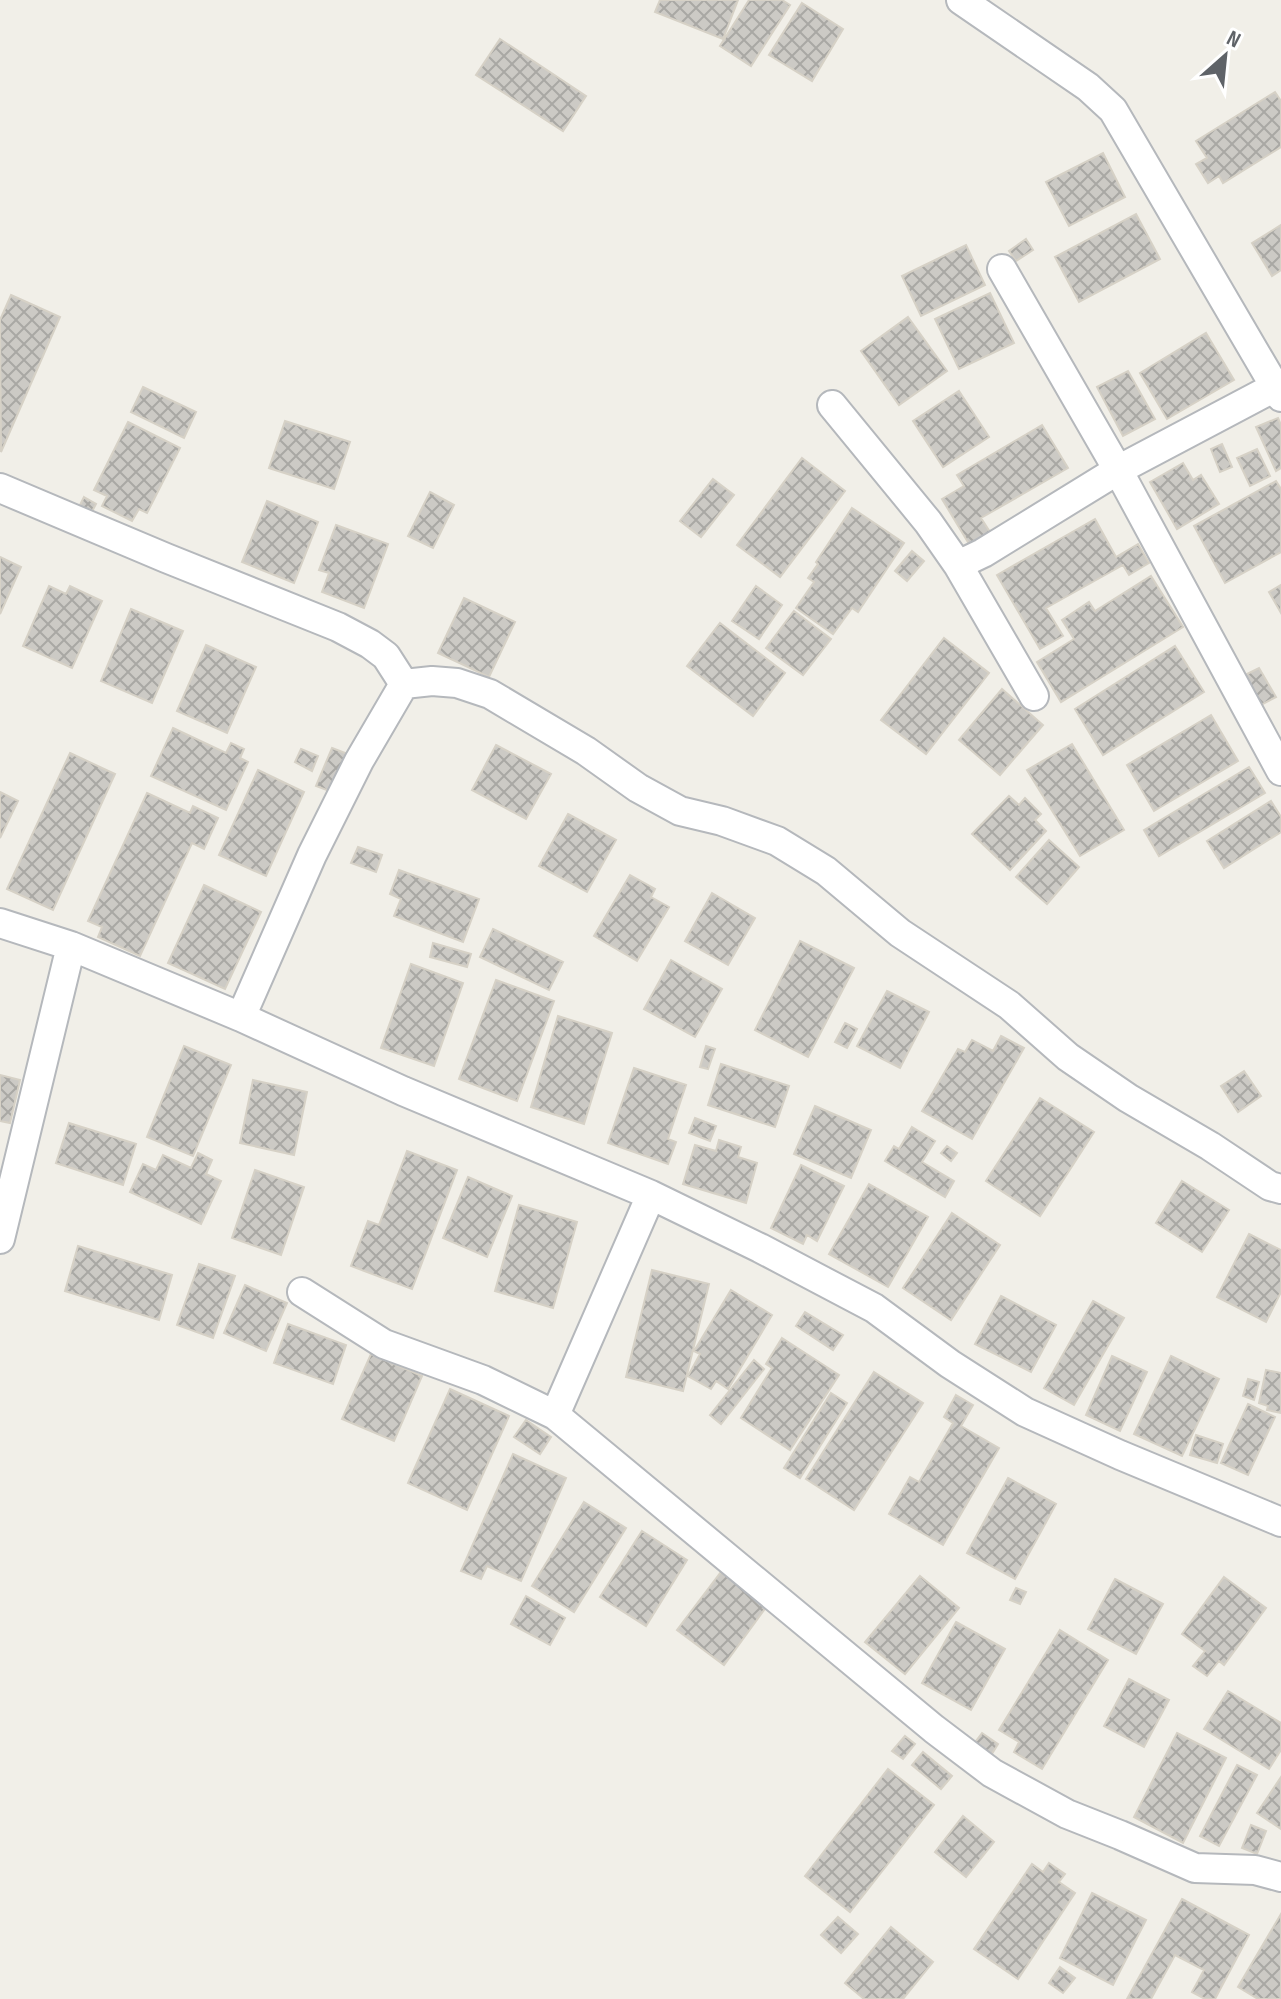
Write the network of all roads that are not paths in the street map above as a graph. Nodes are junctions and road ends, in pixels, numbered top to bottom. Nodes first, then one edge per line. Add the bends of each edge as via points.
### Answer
1 (961, 0) edge
2 (1002, 269) dead end
3 (1279, 389) edge
4 (832, 405) dead end
5 (1118, 470) junction
6 (0, 488) edge
7 (958, 565) junction
8 (404, 684) junction
9 (1034, 696) dead end
10 (1281, 771) edge
11 (0, 923) edge
12 (71, 946) junction
13 (241, 1017) junction
14 (1281, 1189) edge
15 (651, 1195) junction
16 (0, 1239) edge
17 (302, 1292) dead end
18 (555, 1415) junction
19 (1281, 1522) edge
20 (1281, 1877) edge

1 - 3 street via 1113,110
2 - 5 street
3 - 5 street
4 - 7 street
5 - 7 street
5 - 10 street
6 - 8 street via 338,627 386,656
7 - 9 street
8 - 13 street via 312,855
8 - 14 street via 457,683 490,694 680,811 777,841 826,871 900,933 1009,1005 1068,1057
11 - 12 street
12 - 13 street
12 - 16 street
13 - 15 street
15 - 18 street
15 - 19 street via 874,1308 1025,1412
17 - 18 street via 384,1344 483,1380
18 - 20 street via 992,1773 1067,1814 1195,1868 1255,1870

